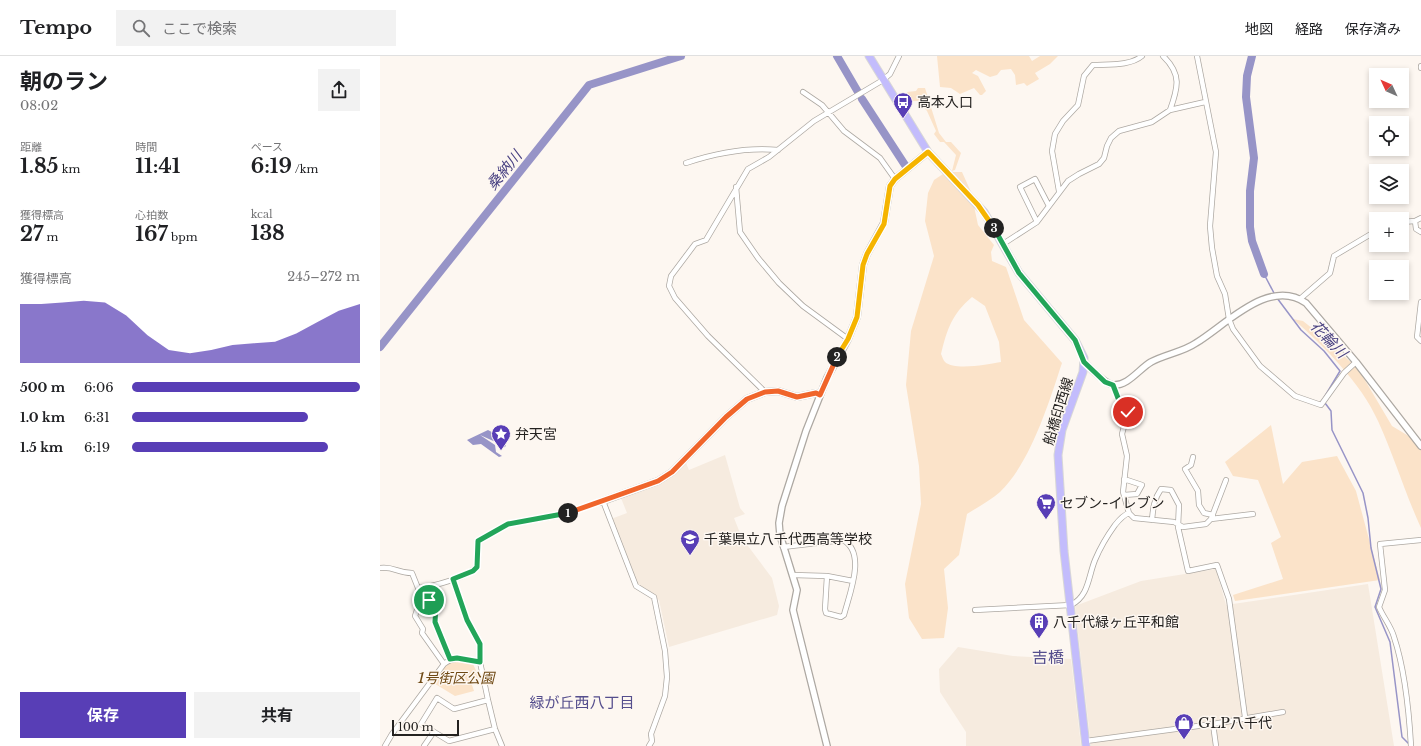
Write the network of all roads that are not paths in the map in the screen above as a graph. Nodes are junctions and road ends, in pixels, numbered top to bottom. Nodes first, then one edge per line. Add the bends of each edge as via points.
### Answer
1 (869, 56) edge
2 (899, 56) edge
3 (1142, 56) edge
4 (1163, 56) edge
5 (1197, 56) edge
6 (883, 80) junction
7 (803, 92) dead end
8 (1205, 102) junction
9 (1170, 110) junction
10 (830, 113) junction
11 (778, 150) junction
12 (928, 152) junction
13 (686, 163) dead end
14 (895, 179) junction
15 (736, 187) junction
16 (1059, 192) junction
17 (1049, 206) junction
18 (1421, 218) edge
19 (1409, 221) edge
20 (1415, 221) junction
21 (1037, 222) junction
22 (1421, 232) edge
23 (1369, 235) edge
24 (1003, 244) junction
25 (1300, 299) junction
26 (1421, 302) edge
27 (1229, 319) junction
28 (848, 339) junction
29 (1421, 341) edge
30 (1084, 362) junction
31 (1356, 362) junction
32 (1113, 385) junction
33 (765, 392) junction
34 (820, 395) junction
35 (1421, 446) edge
36 (1193, 457) dead end
37 (1124, 479) junction
38 (1226, 480) dead end
39 (1124, 495) junction
40 (601, 502) junction
41 (1129, 513) junction
42 (1253, 514) dead end
43 (1212, 517) junction
44 (1152, 520) junction
45 (1178, 524) junction
46 (1421, 540) edge
47 (783, 547) junction
48 (380, 568) edge
49 (793, 575) junction
50 (827, 576) junction
51 (453, 579) junction
52 (853, 580) junction
53 (418, 588) junction
54 (420, 601) junction
55 (1071, 605) junction
56 (976, 610) dead end
57 (450, 659) junction
58 (480, 662) junction
59 (444, 664) junction
60 (488, 700) junction
61 (1283, 712) dead end
62 (1245, 718) junction
63 (1213, 724) junction
64 (495, 730) junction
65 (433, 733) junction
66 (455, 740) junction
67 (1086, 744) edge
68 (385, 746) edge
69 (424, 746) edge
70 (456, 746) edge
71 (502, 746) edge
72 (650, 746) edge
73 (827, 746) edge
74 (1216, 746) edge
75 (1411, 746) edge

1 - 6 main road, 船橋印西線
2 - 6 street via 890,74
3 - 16 street via 1137,60 1093,65 1084,76 1078,105 1055,134 1052,158
4 - 9 street via 1175,70 1178,88
5 - 8 street
6 - 10 street
6 - 12 main road, 船橋印西線
7 - 10 street
8 - 9 street
8 - 27 street via 1216,152 1210,226 1212,248
9 - 16 street via 1152,122 1119,131 1106,146 1104,158 1099,164 1068,181
10 - 11 street via 814,121
10 - 14 street via 844,130 880,158
11 - 13 street via 750,149
11 - 15 street via 748,169
12 - 14 street
12 - 24 main road, 船橋印西線 via 984,212
14 - 28 street via 890,186 884,224 863,265 857,317
15 - 28 street via 740,232 758,258 803,306
15 - 33 street via 706,240 695,244 671,276 669,286 675,298 708,336
16 - 17 street
17 - 21 street
17 - 21 street via 1035,179 1020,187
18 - 20 street
19 - 20 street
20 - 22 street via 1416,229
21 - 24 street
23 - 25 street via 1334,256 1330,273
24 - 30 main road, 船橋印西線 via 1025,281 1075,340
25 - 27 street via 1287,294 1274,296 1244,309
25 - 31 street
26 - 29 street via 1417,337
27 - 31 street via 1233,329 1260,366 1295,396 1321,405 1344,373
27 - 32 street via 1188,348 1164,356 1123,383
28 - 34 street
30 - 32 street via 1105,382
30 - 55 main road, 船橋印西線 via 1083,372 1062,430 1058,455 1059,498
31 - 35 street
32 - 37 street via 1128,412 1122,434 1126,456
33 - 34 street via 778,391 797,397 816,393
33 - 40 street via 747,399 658,481
34 - 47 street via 782,506 779,523
36 - 43 street via 1191,465 1185,469 1198,491 1199,505 1204,513
37 - 39 street
37 - 39 street via 1142,485 1136,494
38 - 43 street
39 - 41 street
40 - 51 street via 555,516 516,522 503,527 478,541 478,563 473,571
40 - 72 street via 636,586 654,597 665,651 666,687 651,734
41 - 44 street via 1139,519
41 - 55 street via 1119,520 1111,531 1095,560 1082,596
42 - 43 street
43 - 45 street via 1206,524 1183,527
44 - 45 street
44 - 45 street via 1154,502 1161,488 1171,490 1179,505
45 - 62 street via 1188,571 1217,565 1222,578 1229,599
46 - 75 street via 1380,544 1385,590 1379,607 1394,636 1398,652 1409,715
47 - 49 street
47 - 52 street via 843,540 848,543 856,562
48 - 53 street via 389,567 401,574 412,573
49 - 50 street
49 - 73 street via 797,590 793,610
50 - 52 street
50 - 52 street via 824,609 826,613 841,617 844,615
51 - 53 street
51 - 58 street via 467,620 480,644
53 - 54 street
54 - 57 street via 429,600 436,605 435,622
54 - 59 street via 415,616 424,629 422,633
55 - 56 street
55 - 67 main road, 船橋印西線
57 - 58 street
57 - 59 street
58 - 60 street
59 - 68 street
60 - 64 street
60 - 65 street via 454,708 437,698 421,724
61 - 62 street
62 - 63 street
63 - 67 street
63 - 74 street
64 - 66 street
64 - 71 street
65 - 66 street via 449,742
65 - 69 street
66 - 70 street

